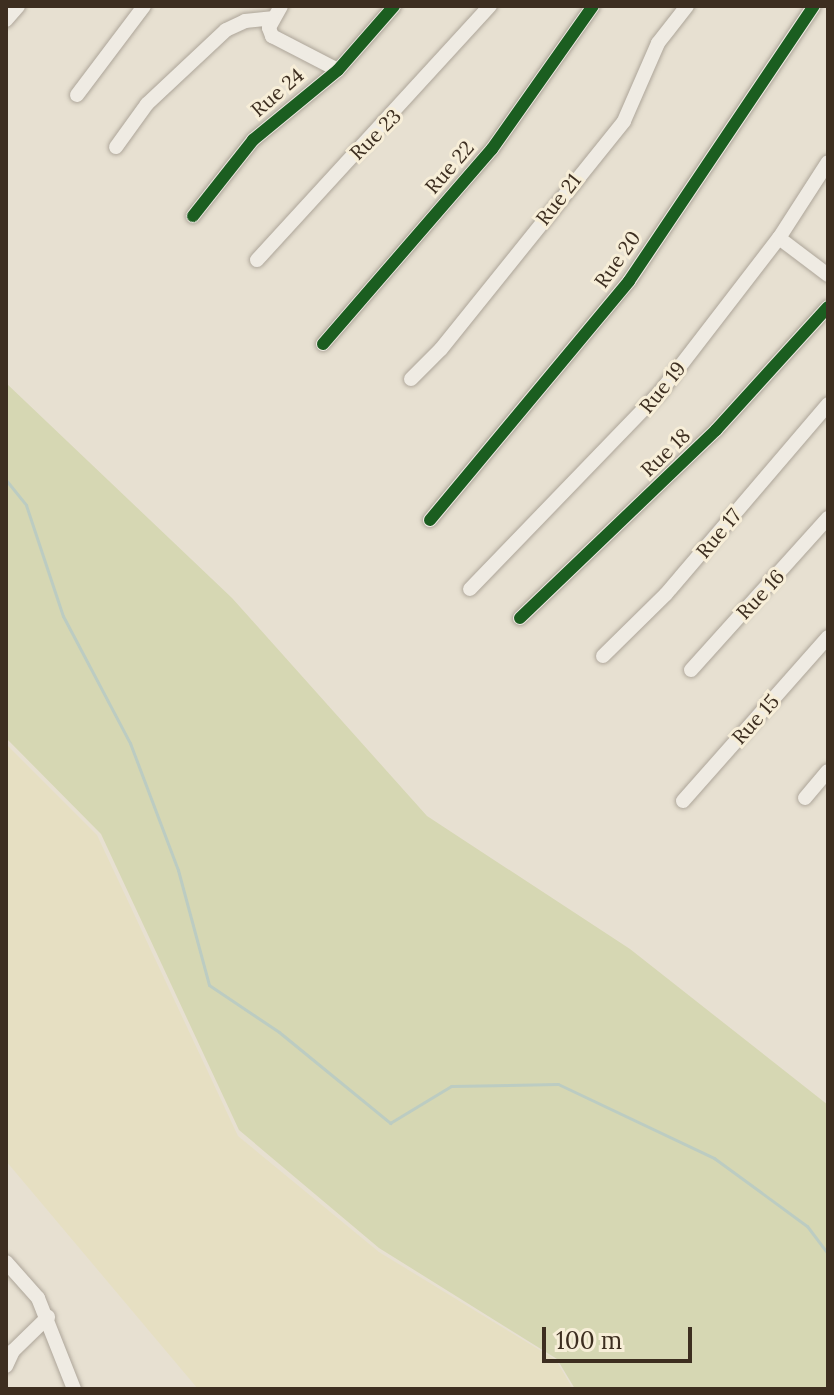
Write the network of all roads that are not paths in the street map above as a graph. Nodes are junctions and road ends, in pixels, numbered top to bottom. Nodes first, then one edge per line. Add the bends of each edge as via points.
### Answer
1 (18, 6) edge
2 (144, 6) edge
3 (394, 6) edge
4 (490, 6) edge
5 (593, 6) edge
6 (687, 6) edge
7 (814, 6) edge
8 (276, 12) edge
9 (6, 20) edge
10 (338, 70) junction
11 (77, 95) dead end
12 (116, 147) dead end
13 (828, 162) edge
14 (193, 216) dead end
15 (779, 238) junction
16 (257, 260) dead end
17 (828, 275) edge
18 (828, 307) edge
19 (323, 344) dead end
20 (411, 379) dead end
21 (828, 404) edge
22 (828, 518) edge
23 (430, 520) dead end
24 (470, 589) dead end
25 (520, 618) dead end
26 (828, 637) edge
27 (603, 656) dead end
28 (691, 670) dead end
29 (828, 771) edge
30 (805, 798) dead end
31 (683, 801) dead end
32 (6, 1262) edge
33 (48, 1317) junction
34 (6, 1366) edge
35 (74, 1389) edge

1 - 9 street
2 - 11 street
3 - 10 street, Rue 24
4 - 16 street, Rue 23
5 - 19 street, Rue 22 via 492,149
6 - 20 street, Rue 21 via 658,43 624,121 441,349
7 - 23 street, Rue 20 via 629,281
8 - 10 street via 269,28 280,44
8 - 12 street via 226,30 147,104
10 - 14 street, Rue 24 via 283,110 253,140
13 - 15 street, Rue 19
15 - 17 street
15 - 24 street, Rue 19 via 661,391
18 - 25 street, Rue 18 via 709,437
21 - 27 street, Rue 17 via 666,594
22 - 28 street, Rue 16
26 - 31 street, Rue 15
29 - 30 street
32 - 33 street
33 - 34 street via 13,1351
33 - 35 street

